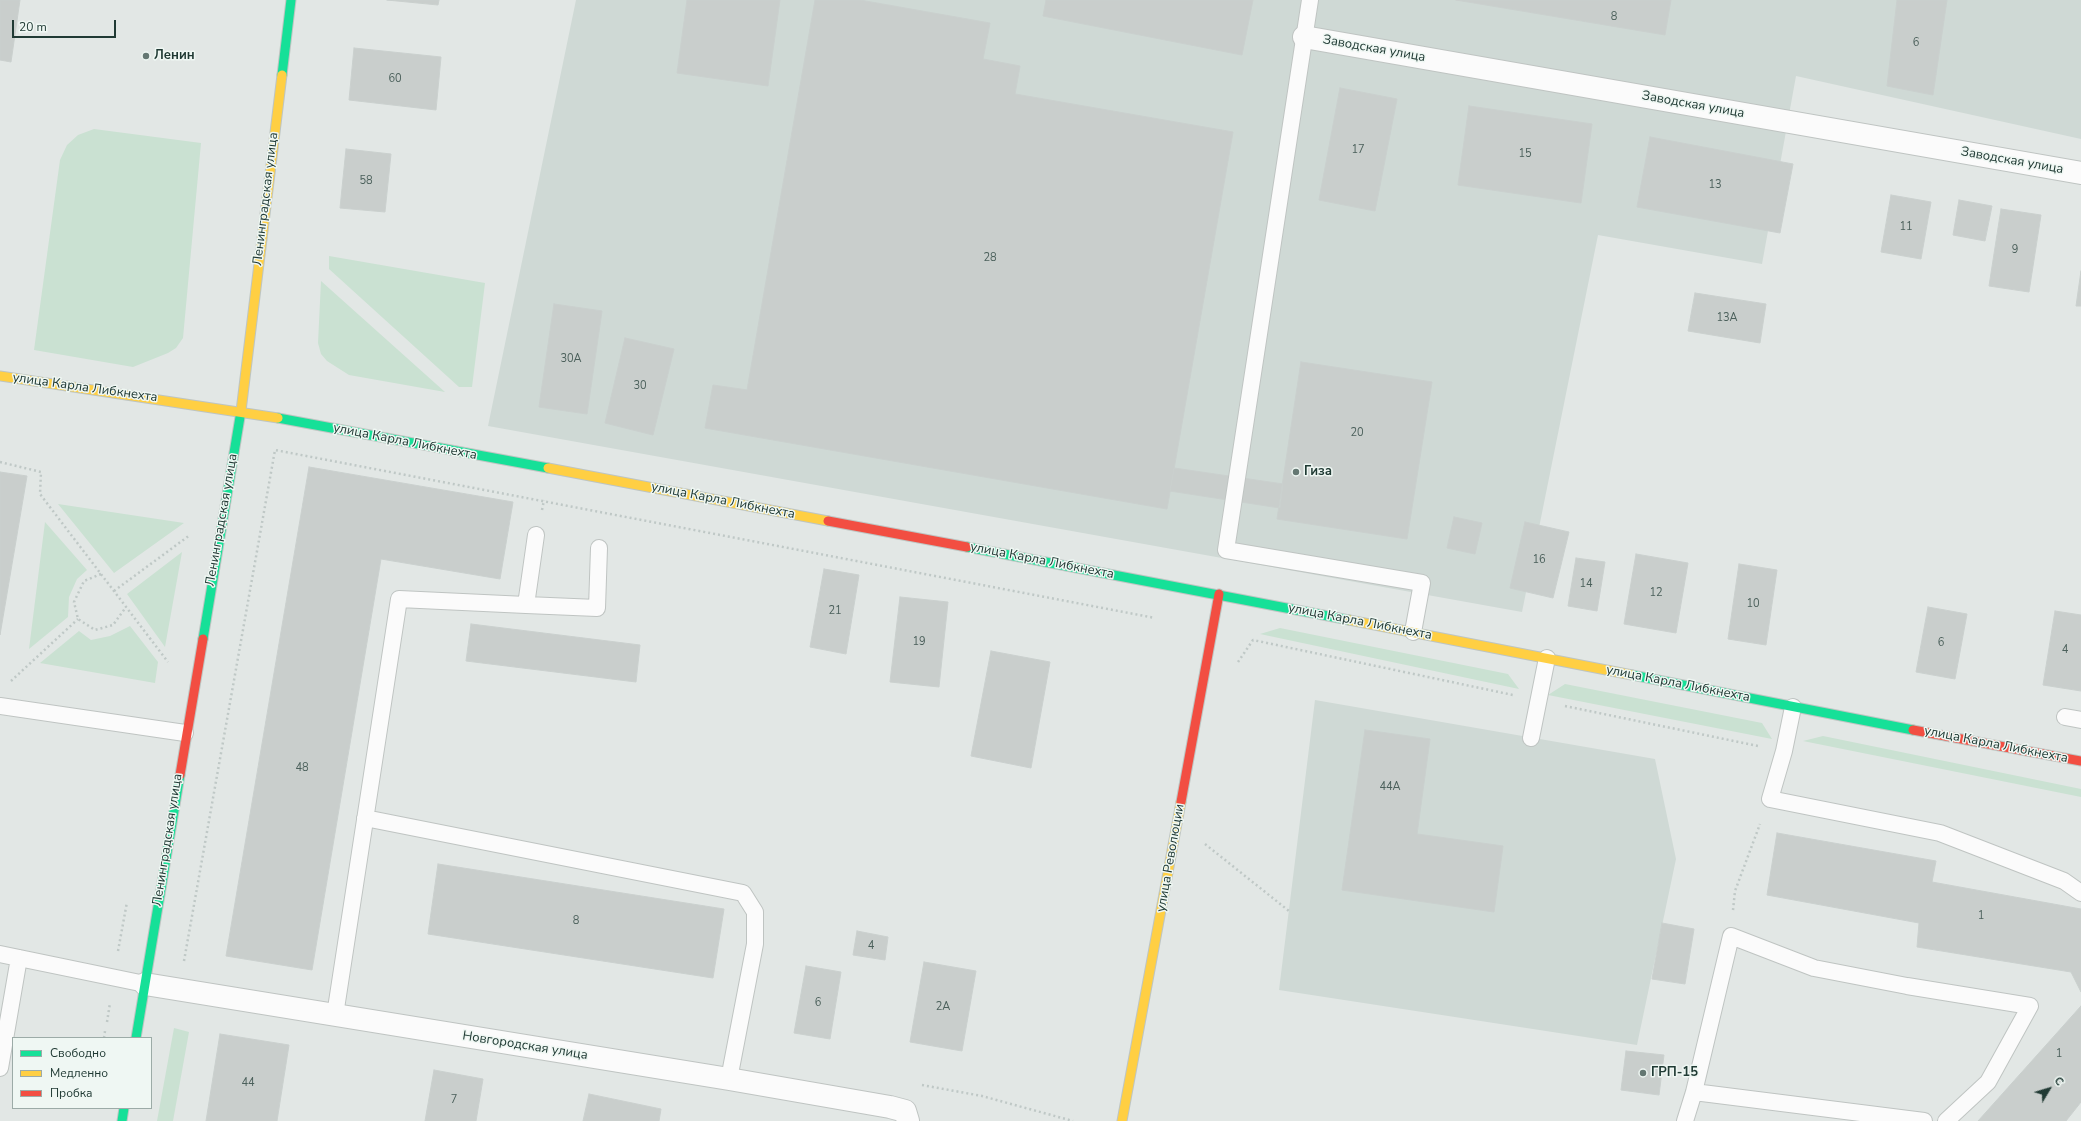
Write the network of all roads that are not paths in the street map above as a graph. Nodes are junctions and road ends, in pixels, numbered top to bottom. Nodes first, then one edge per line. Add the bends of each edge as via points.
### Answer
1 (291, 0) edge
2 (1310, 0) edge
3 (1304, 37) junction
4 (2081, 173) edge
5 (0, 376) edge
6 (241, 411) junction
7 (536, 535) dead end
8 (599, 548) dead end
9 (1219, 594) junction
10 (526, 605) junction
11 (1413, 632) junction
12 (1547, 658) junction
13 (0, 706) edge
14 (1793, 707) junction
15 (2065, 716) dead end
16 (2081, 720) edge
17 (185, 733) junction
18 (1531, 738) dead end
19 (2081, 761) edge
20 (365, 818) junction
21 (2081, 893) edge
22 (0, 954) edge
23 (19, 958) junction
24 (145, 984) junction
25 (335, 1015) junction
26 (136, 1037) edge
27 (0, 1068) edge
28 (729, 1079) junction
29 (1694, 1092) junction
30 (124, 1109) edge
31 (907, 1116) edge
32 (122, 1121) edge
33 (1122, 1121) edge
34 (1684, 1121) edge
35 (1924, 1121) edge
36 (1946, 1121) edge

1 - 6 main road, Ленинградская улица
2 - 3 lane
3 - 4 street, Заводская улица
3 - 11 lane via 1226,550 1422,583
5 - 6 main road, улица Карла Либкнехта
6 - 9 main road, улица Карла Либкнехта
6 - 17 main road, Ленинградская улица
7 - 10 lane
8 - 10 lane via 597,608
9 - 11 main road, улица Карла Либкнехта
9 - 33 main road, улица Революции
10 - 20 lane via 399,599
11 - 12 main road, улица Карла Либкнехта
12 - 14 main road, улица Карла Либкнехта
12 - 18 lane
13 - 17 lane
14 - 19 main road, улица Карла Либкнехта
14 - 21 lane via 1770,799 1940,833 2064,881
15 - 16 lane
17 - 24 main road, Ленинградская улица
20 - 25 lane
20 - 28 lane via 743,893 755,912 755,944
22 - 23 lane
23 - 24 lane
23 - 27 lane
24 - 25 street, Новгородская улица
24 - 26 main road, Ленинградская улица
25 - 28 street, Новгородская улица
28 - 31 street, Новгородская улица
29 - 34 lane
29 - 35 lane
29 - 36 lane via 1731,936 1814,968 2030,1006 1988,1082
30 - 32 main road

